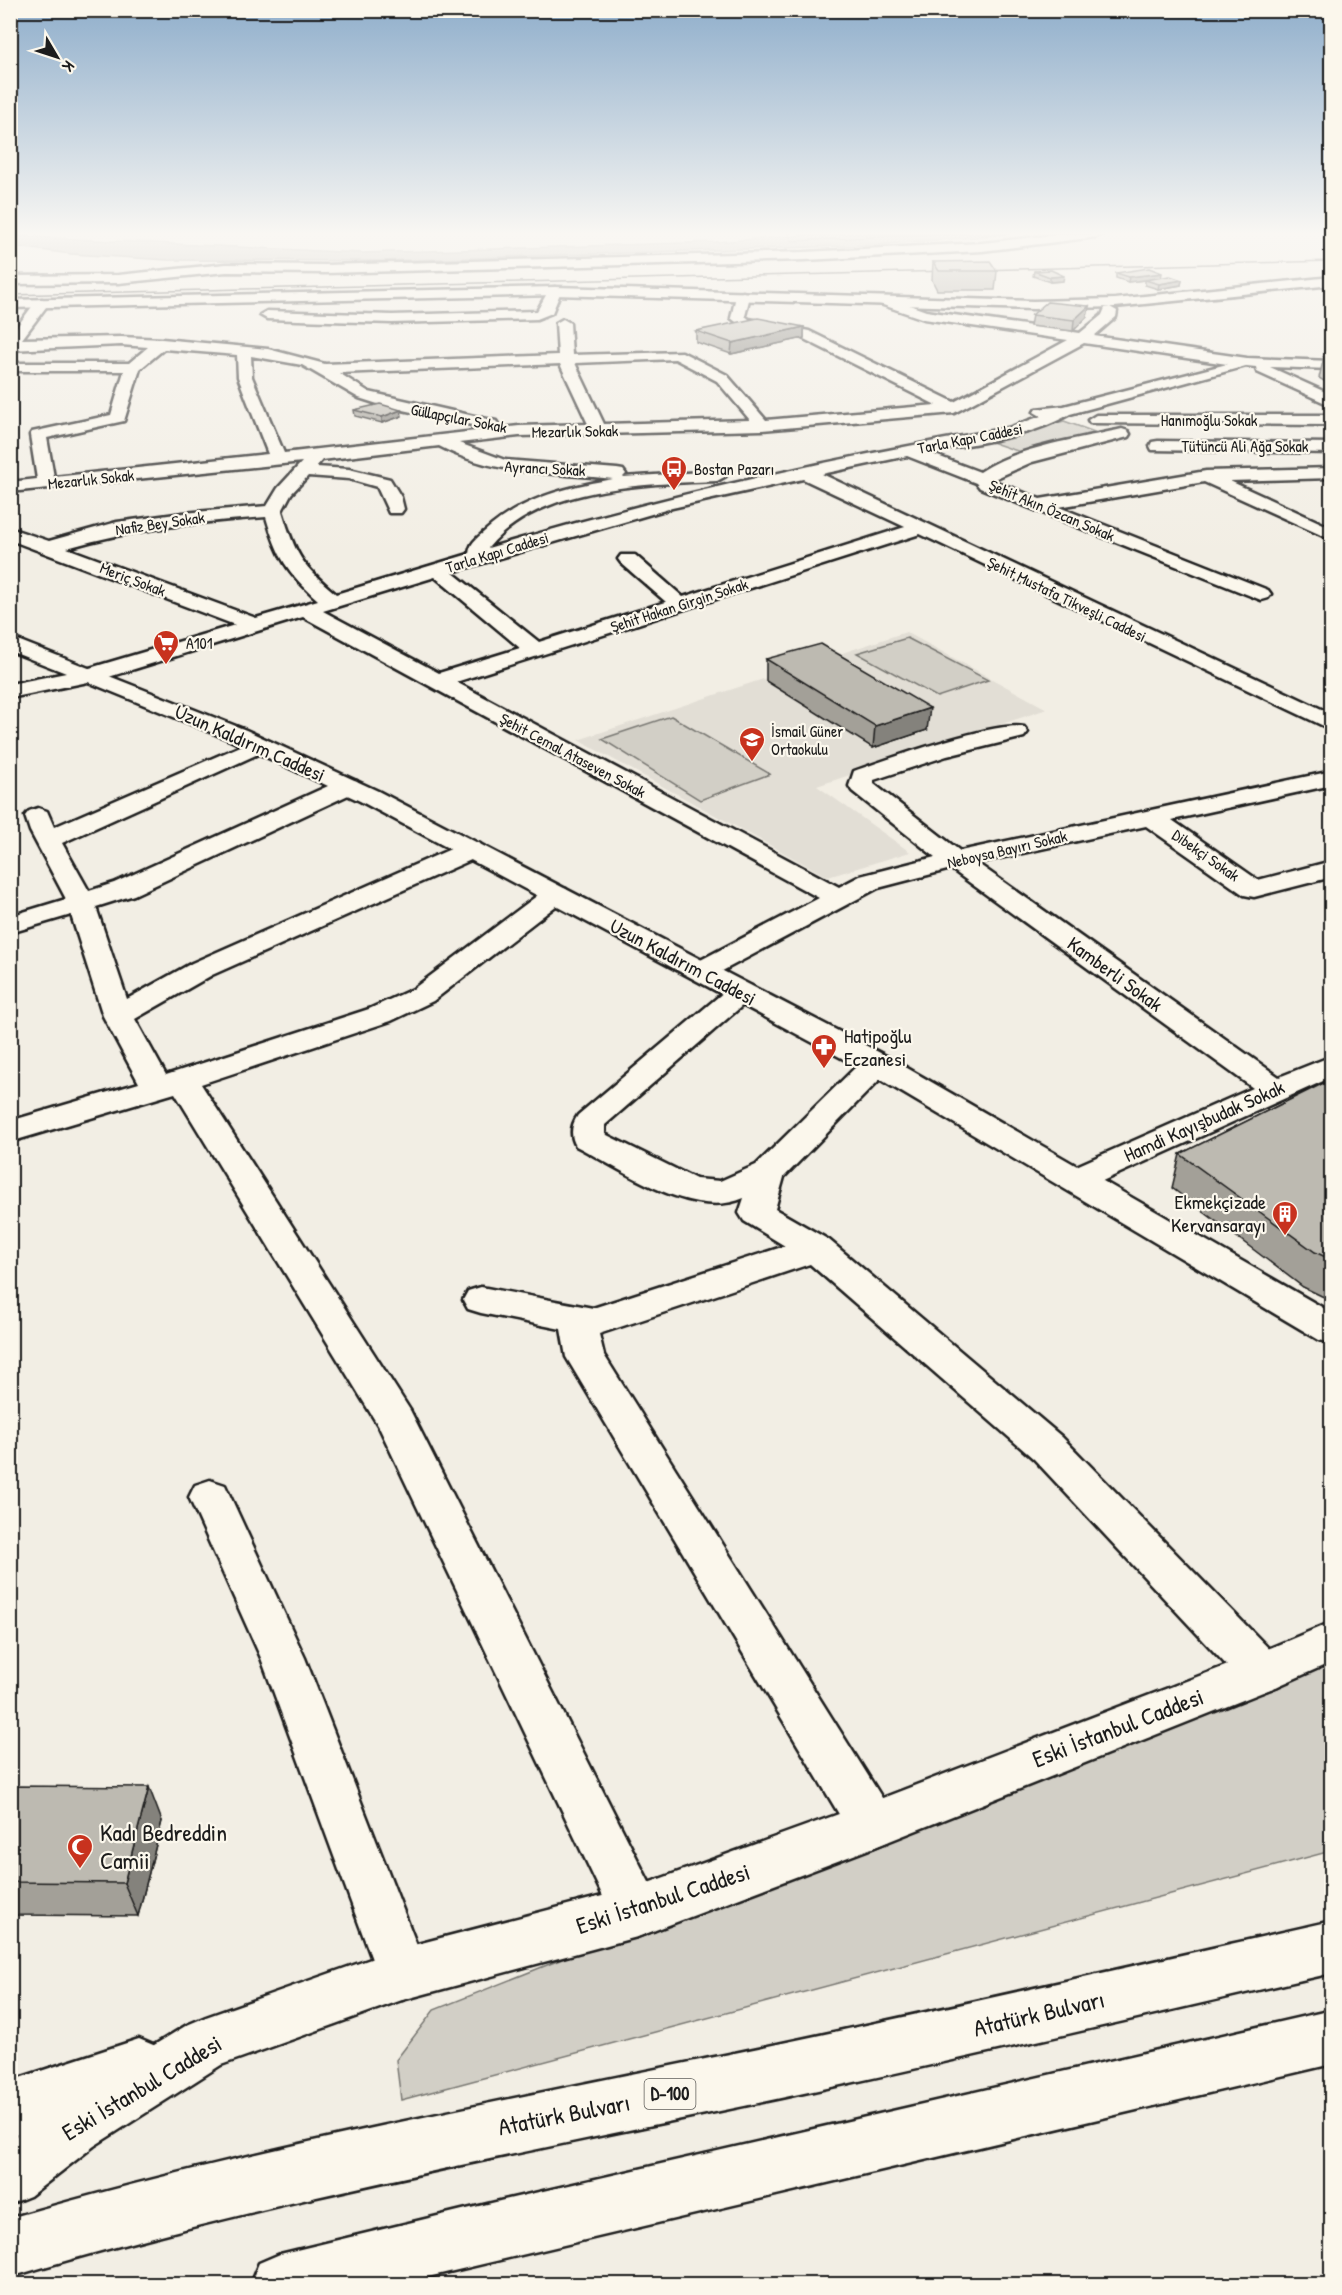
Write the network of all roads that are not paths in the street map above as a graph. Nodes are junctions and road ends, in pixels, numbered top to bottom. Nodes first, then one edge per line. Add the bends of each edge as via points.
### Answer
1 (117, 341) edge
2 (123, 341) edge
3 (214, 341) edge
4 (244, 341) edge
5 (247, 341) edge
6 (560, 341) edge
7 (818, 341) edge
8 (1078, 341) edge
9 (1111, 341) edge
10 (162, 343) junction
11 (12, 344) edge
12 (1271, 345) dead end
13 (1294, 349) dead end
14 (558, 350) junction
15 (1332, 356) edge
16 (1247, 362) junction
17 (1332, 365) edge
18 (10, 367) edge
19 (133, 367) junction
20 (323, 369) junction
21 (1332, 401) edge
22 (1064, 411) junction
23 (966, 417) junction
24 (1087, 420) junction
25 (1332, 420) edge
26 (762, 425) junction
27 (599, 430) junction
28 (524, 431) junction
29 (1002, 434) junction
30 (1122, 434) junction
31 (441, 440) junction
32 (1158, 446) junction
33 (1332, 448) edge
34 (909, 450) junction
35 (317, 456) junction
36 (278, 458) junction
37 (303, 472) junction
38 (803, 472) junction
39 (1332, 473) edge
40 (1210, 476) junction
41 (654, 479) junction
42 (982, 479) junction
43 (46, 483) junction
44 (10, 487) edge
45 (1037, 505) junction
46 (395, 509) dead end
47 (273, 511) junction
48 (921, 528) junction
49 (10, 533) edge
50 (1332, 535) edge
51 (48, 547) junction
52 (479, 557) junction
53 (628, 559) dead end
54 (438, 570) junction
55 (1261, 594) dead end
56 (334, 603) junction
57 (680, 604) junction
58 (307, 611) junction
59 (255, 625) junction
60 (10, 643) edge
61 (536, 650) junction
62 (91, 675) junction
63 (437, 681) junction
64 (10, 691) edge
65 (1332, 723) edge
66 (1016, 732) dead end
67 (259, 745) junction
68 (1332, 778) edge
69 (348, 786) junction
70 (1150, 817) junction
71 (471, 850) junction
72 (955, 860) junction
73 (1332, 869) edge
74 (556, 895) junction
75 (840, 898) junction
76 (81, 902) junction
77 (10, 925) edge
78 (701, 971) junction
79 (741, 992) junction
80 (118, 1016) junction
81 (877, 1064) junction
82 (1332, 1065) edge
83 (171, 1084) junction
84 (1274, 1089) junction
85 (14, 1122) edge
86 (768, 1173) junction
87 (1077, 1179) junction
88 (816, 1249) junction
89 (481, 1300) dead end
90 (577, 1318) junction
91 (1332, 1330) edge
92 (210, 1497) dead end
93 (1332, 1641) edge
94 (1262, 1672) junction
95 (872, 1825) junction
96 (637, 1912) junction
97 (1332, 1947) edge
98 (402, 1974) junction
99 (1332, 2037) edge
100 (206, 2044) junction
101 (10, 2109) edge
102 (10, 2176) edge
103 (10, 2248) edge
104 (280, 2284) edge

1 - 11 street, Güllapçılar Sokak
2 - 10 street, Güllapçılar Sokak
3 - 10 street, Güllapçılar Sokak
4 - 36 street via 245,377
5 - 20 street, Güllapçılar Sokak
6 - 14 street
7 - 23 street
8 - 23 street, Mezarlık Sokak
9 - 16 street
10 - 19 street
12 - 16 street
13 - 15 street
14 - 20 street
14 - 26 street via 687,358 722,378
14 - 27 street
16 - 17 street
16 - 21 street
16 - 22 street, Tarla Kapı Caddesi
18 - 19 street
19 - 43 street via 118,418 38,435
20 - 28 street, Güllapçılar Sokak via 364,395
22 - 24 street
22 - 29 street, Tarla Kapı Caddesi via 1018,419
23 - 26 street, Mezarlık Sokak
23 - 29 street via 978,432
23 - 34 street, Tarla Kapı Caddesi
24 - 25 street, Hanımoğlu Sokak
24 - 30 street
26 - 27 street, Mezarlık Sokak
27 - 28 street, Mezarlık Sokak
28 - 31 street, Mezarlık Sokak
29 - 34 street, Tarla Kapı Caddesi
30 - 32 street
30 - 42 street, Şehit Akın Özcan Sokak via 1011,464
31 - 35 street, Mezarlık Sokak
31 - 41 street, Ayrancı Sokak via 475,459 498,466 577,469
32 - 33 street, Tütüncü Ali Ağa Sokak
32 - 40 street
34 - 38 street, Tarla Kapı Caddesi
34 - 42 street
35 - 36 street, Mezarlık Sokak
35 - 37 street
36 - 43 street, Mezarlık Sokak
37 - 46 street via 350,474 384,483
37 - 47 street
38 - 41 street
38 - 48 street, Şehit Mustafa Tikveşli Caddesi
38 - 52 street, Tarla Kapı Caddesi via 669,502
39 - 40 street
40 - 45 street
40 - 50 street
41 - 52 street via 609,484 546,502 493,530 479,546
42 - 45 street, Şehit Akın Özcan Sokak
43 - 44 street, Mezarlık Sokak
45 - 55 street, Şehit Akın Özcan Sokak
47 - 51 street, Nafiz Bey Sokak via 117,528
47 - 56 street via 297,571
48 - 57 street, Şehit Hakan Girgin Sokak
48 - 65 street, Şehit Mustafa Tikveşli Caddesi
49 - 51 street, Meriç Sokak
51 - 59 street, Meriç Sokak
52 - 54 street, Tarla Kapı Caddesi
53 - 57 street
54 - 56 street, Tarla Kapı Caddesi
54 - 61 street
56 - 58 street, Tarla Kapı Caddesi
57 - 61 street, Şehit Hakan Girgin Sokak
58 - 59 street, Tarla Kapı Caddesi
58 - 63 street, Şehit Cemal Ataseven Sokak
59 - 62 street, Tarla Kapı Caddesi
60 - 62 street, Uzun Kaldırım Caddesi
61 - 63 street, Şehit Hakan Girgin Sokak
62 - 64 street, Tarla Kapı Caddesi
62 - 67 street, Uzun Kaldırım Caddesi
63 - 75 street, Şehit Cemal Ataseven Sokak
66 - 72 street, Kamberli Sokak via 960,744 863,776 861,786
67 - 69 street, Uzun Kaldırım Caddesi
67 - 76 street via 44,827
68 - 70 street, Neboysa Bayırı Sokak
69 - 71 street, Uzun Kaldırım Caddesi
69 - 76 street via 124,889
70 - 72 street, Neboysa Bayırı Sokak
70 - 73 street, Dibekçi Sokak via 1254,889
71 - 74 street, Uzun Kaldırım Caddesi
71 - 80 street via 202,969
72 - 75 street, Neboysa Bayırı Sokak via 869,882
72 - 84 street, Kamberli Sokak
74 - 78 street, Uzun Kaldırım Caddesi
74 - 83 street via 423,995 380,1015
75 - 78 street, Neboysa Bayırı Sokak
76 - 77 street
76 - 80 street
78 - 79 street, Uzun Kaldırım Caddesi
79 - 81 street, Uzun Kaldırım Caddesi
79 - 86 street via 590,1122 588,1139 690,1190 724,1193
80 - 83 street
81 - 86 street
81 - 87 street, Uzun Kaldırım Caddesi
82 - 84 street, Hamdi Kayışbudak Sokak
83 - 85 street
83 - 96 street via 396,1421
84 - 87 street, Hamdi Kayışbudak Sokak
86 - 88 street via 756,1213
87 - 91 street, Uzun Kaldırım Caddesi
88 - 90 street via 594,1322
88 - 94 street via 1048,1448
89 - 90 street
90 - 95 street via 585,1357
92 - 98 street via 283,1658
93 - 94 street, Eski İstanbul Caddesi
94 - 95 street, Eski İstanbul Caddesi
95 - 96 street, Eski İstanbul Caddesi
96 - 98 street, Eski İstanbul Caddesi
97 - 103 street, Atatürk Bulvarı / D-100 via 904,2046 387,2151 185,2199
98 - 100 street, Eski İstanbul Caddesi
99 - 104 street
100 - 101 street
100 - 102 street, Eski İstanbul Caddesi via 74,2126

